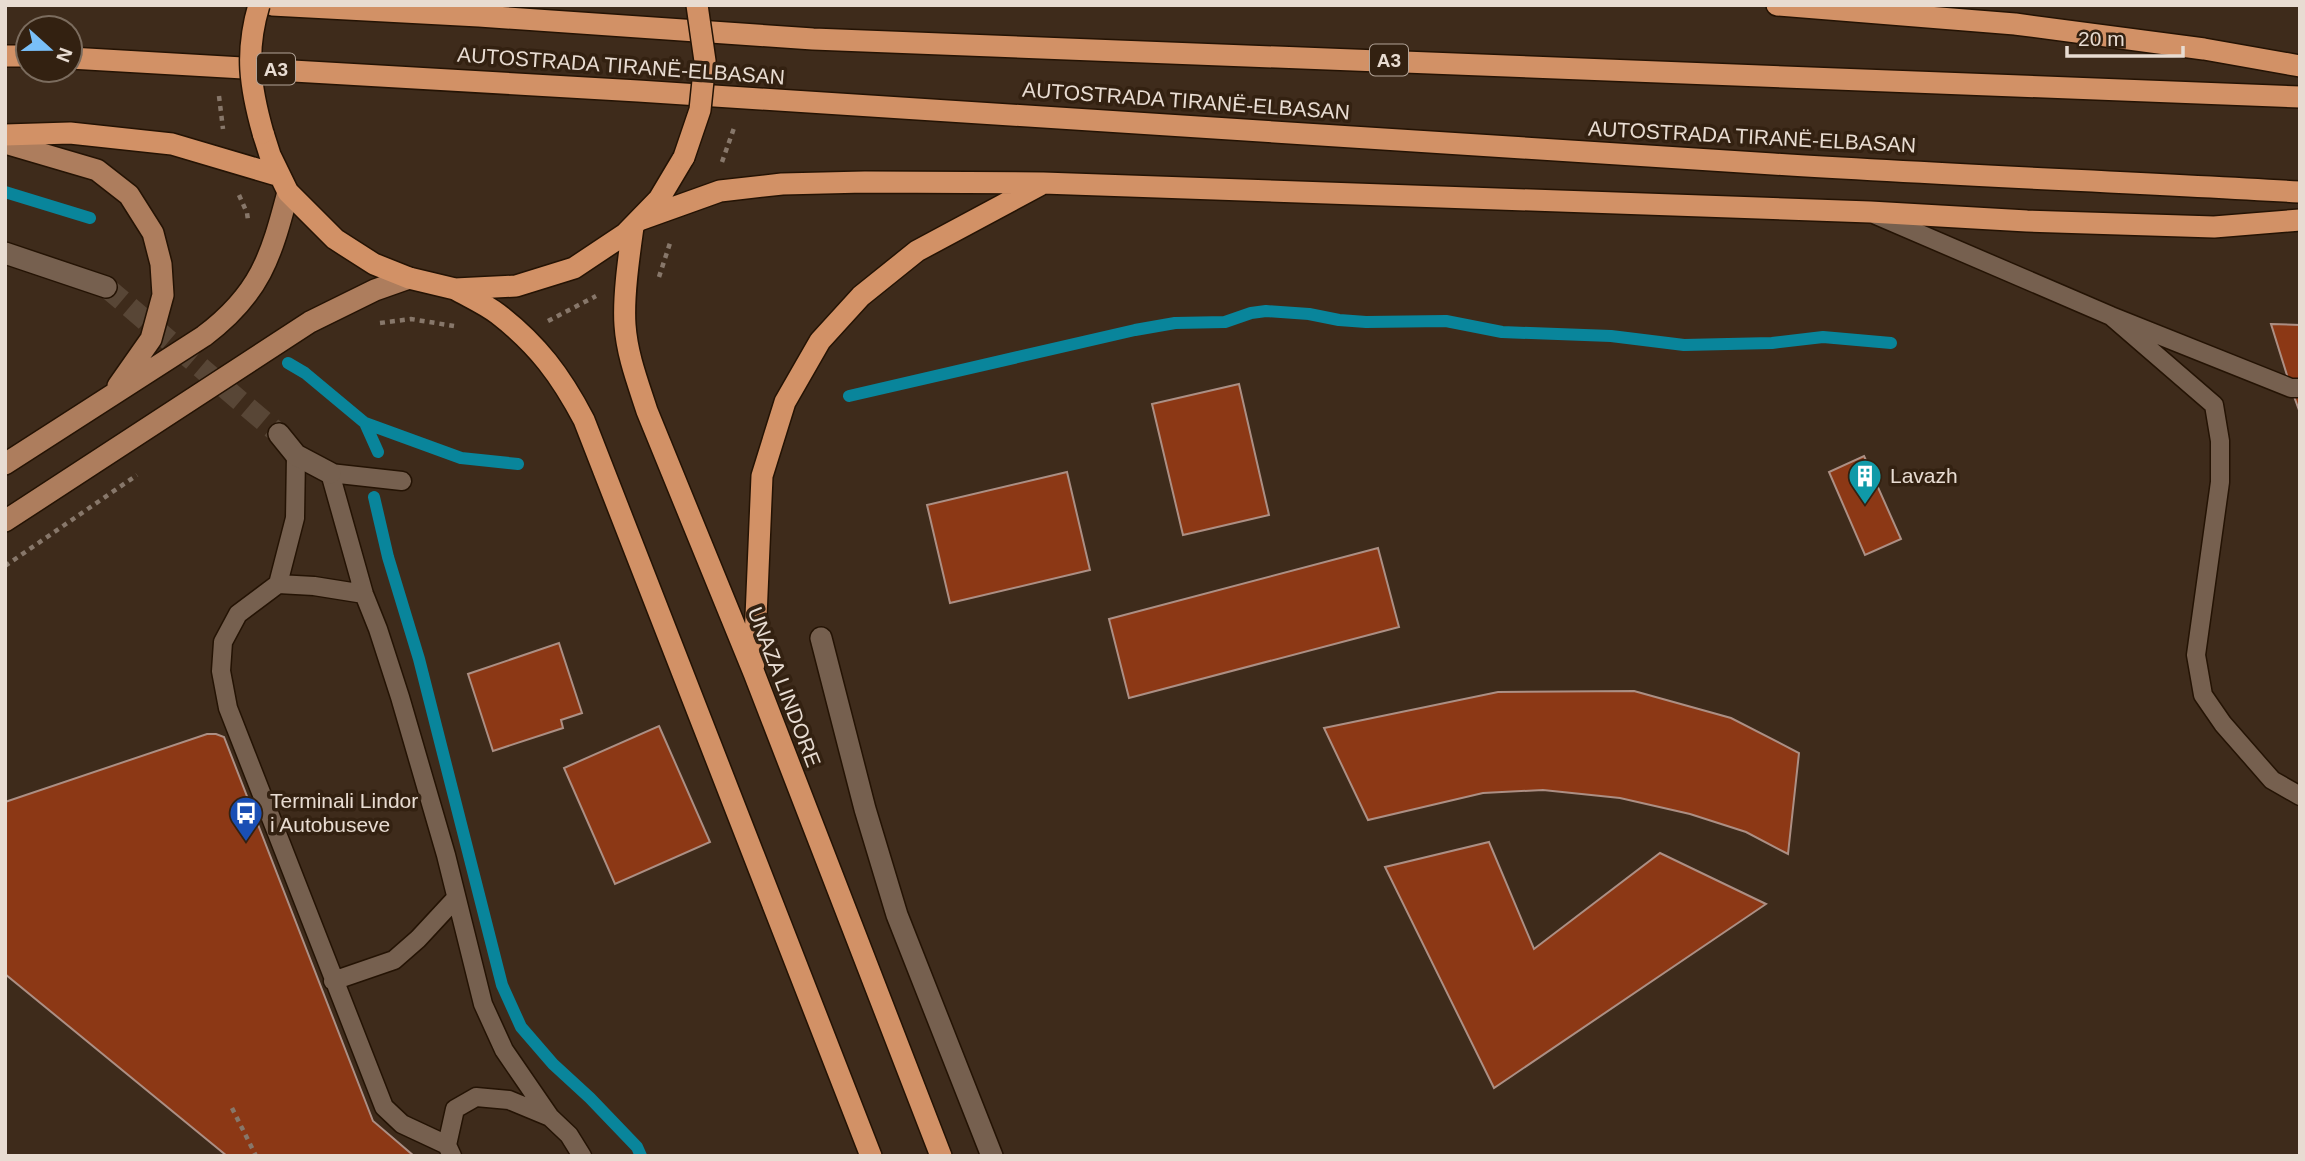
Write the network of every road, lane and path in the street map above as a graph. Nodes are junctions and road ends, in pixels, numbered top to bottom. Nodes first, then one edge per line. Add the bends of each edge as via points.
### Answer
1 (259, 5) edge
2 (272, 5) edge
3 (697, 5) edge
4 (1777, 5) edge
5 (84, 59) edge
6 (2300, 66) edge
7 (2300, 97) edge
8 (5, 135) edge
9 (5, 143) edge
10 (1043, 183) junction
11 (284, 184) junction
12 (2300, 192) edge
13 (1870, 212) junction
14 (2300, 220) edge
15 (636, 223) junction
16 (5, 253) edge
17 (409, 278) junction
18 (106, 287) tunnel mouth
19 (455, 289) junction
20 (2111, 316) junction
21 (2300, 388) edge
22 (113, 393) junction
23 (279, 433) tunnel mouth
24 (296, 455) junction
25 (5, 464) edge
26 (330, 473) junction
27 (402, 481) dead end
28 (5, 521) edge
29 (278, 584) junction
30 (364, 594) junction
31 (821, 638) dead end
32 (754, 673) junction
33 (2300, 796) edge
34 (456, 898) junction
35 (333, 981) junction
36 (232, 1108) dead end
37 (550, 1117) junction
38 (449, 1150) edge
39 (256, 1156) edge
40 (582, 1156) edge
41 (871, 1156) edge
42 (941, 1156) edge
43 (992, 1156) edge

1 - 11 highway, bridge via 251,31 251,92
2 - 7 highway, AUTOSTRADA TIRANË-ELBASAN / A3 via 813,39
3 - 15 highway, bridge via 705,61 700,110 684,156 659,199
4 - 6 highway via 2015,24
5 - 12 highway, AUTOSTRADA TIRANË-ELBASAN / A3 via 482,80 1775,164
8 - 11 highway via 70,133 172,144
9 - 22 main road via 97,170 129,195 153,233 163,295 151,339
10 - 13 highway
10 - 15 highway via 752,186 720,191
10 - 32 highway via 917,251 861,296 820,341 785,402 762,476
11 - 17 highway via 335,239 374,264
11 - 22 main road via 275,242 257,281 229,317
13 - 14 highway via 2214,227
13 - 20 lane
15 - 19 highway via 574,268 516,286
15 - 32 highway, UNAZA LINDORE via 627,273 625,325 634,369
16 - 18 street
17 - 19 highway
17 - 28 main road via 310,322
19 - 41 highway via 497,313 539,352 566,385 584,420
20 - 21 lane
20 - 33 lane via 2214,405 2220,482 2196,655 2203,695 2272,780
22 - 25 main road
23 - 24 street
24 - 26 street
24 - 29 lane via 295,518
26 - 27 lane
26 - 30 lane
29 - 30 lane
29 - 35 lane via 238,614 223,642 221,671 228,708
30 - 34 lane via 400,697
31 - 43 street via 897,915
32 - 42 highway, UNAZA LINDORE
34 - 35 lane via 394,960
34 - 37 lane via 483,1004 504,1050
35 - 38 lane via 384,1107 402,1124
36 - 39 path
37 - 38 lane via 509,1100 476,1097 455,1109
37 - 40 lane

